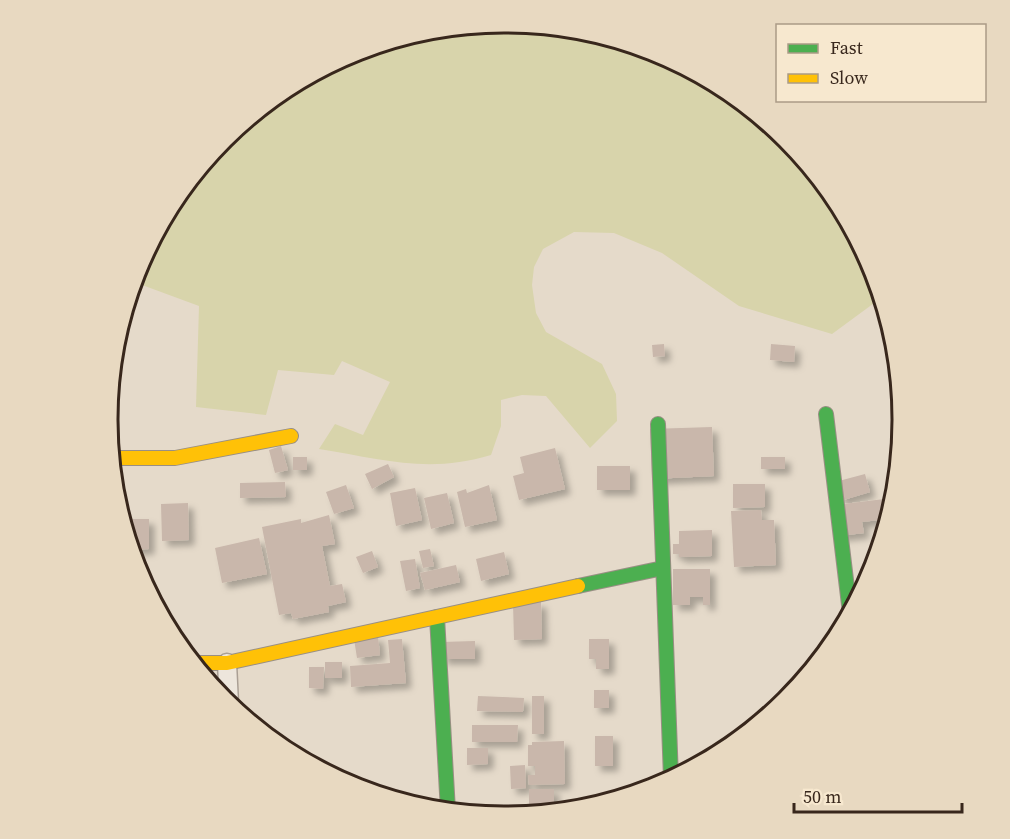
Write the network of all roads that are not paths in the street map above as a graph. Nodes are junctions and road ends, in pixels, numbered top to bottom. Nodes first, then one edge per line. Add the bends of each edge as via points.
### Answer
1 (826, 414) dead end
2 (658, 424) dead end
3 (291, 436) dead end
4 (121, 458) edge
5 (663, 568) junction
6 (848, 597) edge
7 (437, 617) junction
8 (205, 663) edge
9 (227, 663) junction
10 (229, 690) edge
11 (671, 769) edge
12 (447, 802) edge

1 - 6 street
2 - 5 street
3 - 4 street via 175,458
5 - 7 street
5 - 11 street
7 - 9 street
7 - 12 street
8 - 9 street
9 - 10 street

